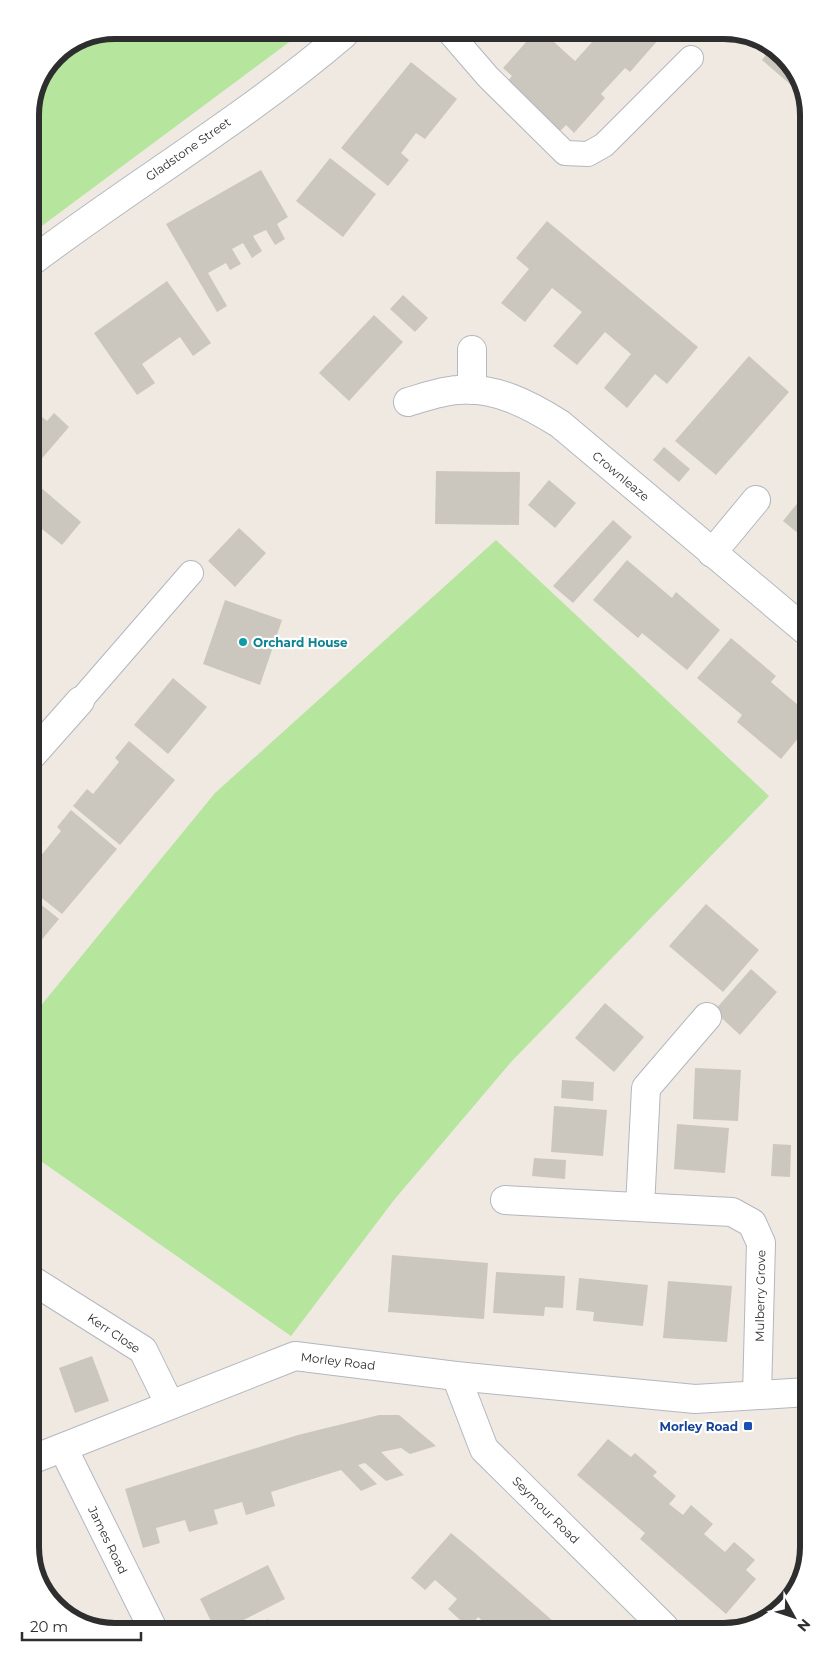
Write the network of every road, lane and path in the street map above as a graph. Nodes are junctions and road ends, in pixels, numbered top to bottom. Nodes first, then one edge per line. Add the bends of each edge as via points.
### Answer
1 (338, 39) edge
2 (455, 39) edge
3 (691, 58) dead end
4 (39, 256) edge
5 (472, 350) dead end
6 (472, 390) junction
7 (408, 402) dead end
8 (756, 500) dead end
9 (712, 553) junction
10 (191, 573) dead end
11 (800, 626) edge
12 (80, 701) joint
13 (39, 747) edge
14 (707, 1016) dead end
15 (505, 1200) dead end
16 (640, 1207) junction
17 (39, 1285) edge
18 (456, 1376) junction
19 (800, 1392) edge
20 (757, 1395) junction
21 (170, 1405) junction
22 (63, 1448) junction
23 (39, 1457) edge
24 (150, 1623) edge
25 (661, 1623) edge

1 - 4 street, Gladstone Street via 254,104
2 - 3 lane via 488,77 565,153 588,154 604,145
5 - 6 street
6 - 7 street, Crownleaze via 445,392
6 - 9 street, Crownleaze via 533,407 560,424
8 - 9 street
9 - 11 street, Crownleaze
10 - 12 lane
12 - 13 street
14 - 16 street via 646,1088
15 - 16 street, Mulberry Grove
16 - 20 street, Mulberry Grove via 732,1212 752,1223 761,1244
17 - 21 street, Kerr Close via 143,1350
18 - 20 street, Morley Road via 695,1399
18 - 21 street, Morley Road via 295,1356
18 - 25 street, Seymour Road via 484,1449
19 - 20 street, Morley Road
21 - 22 street, Morley Road
22 - 23 street, Morley Road
22 - 24 street, James Road

